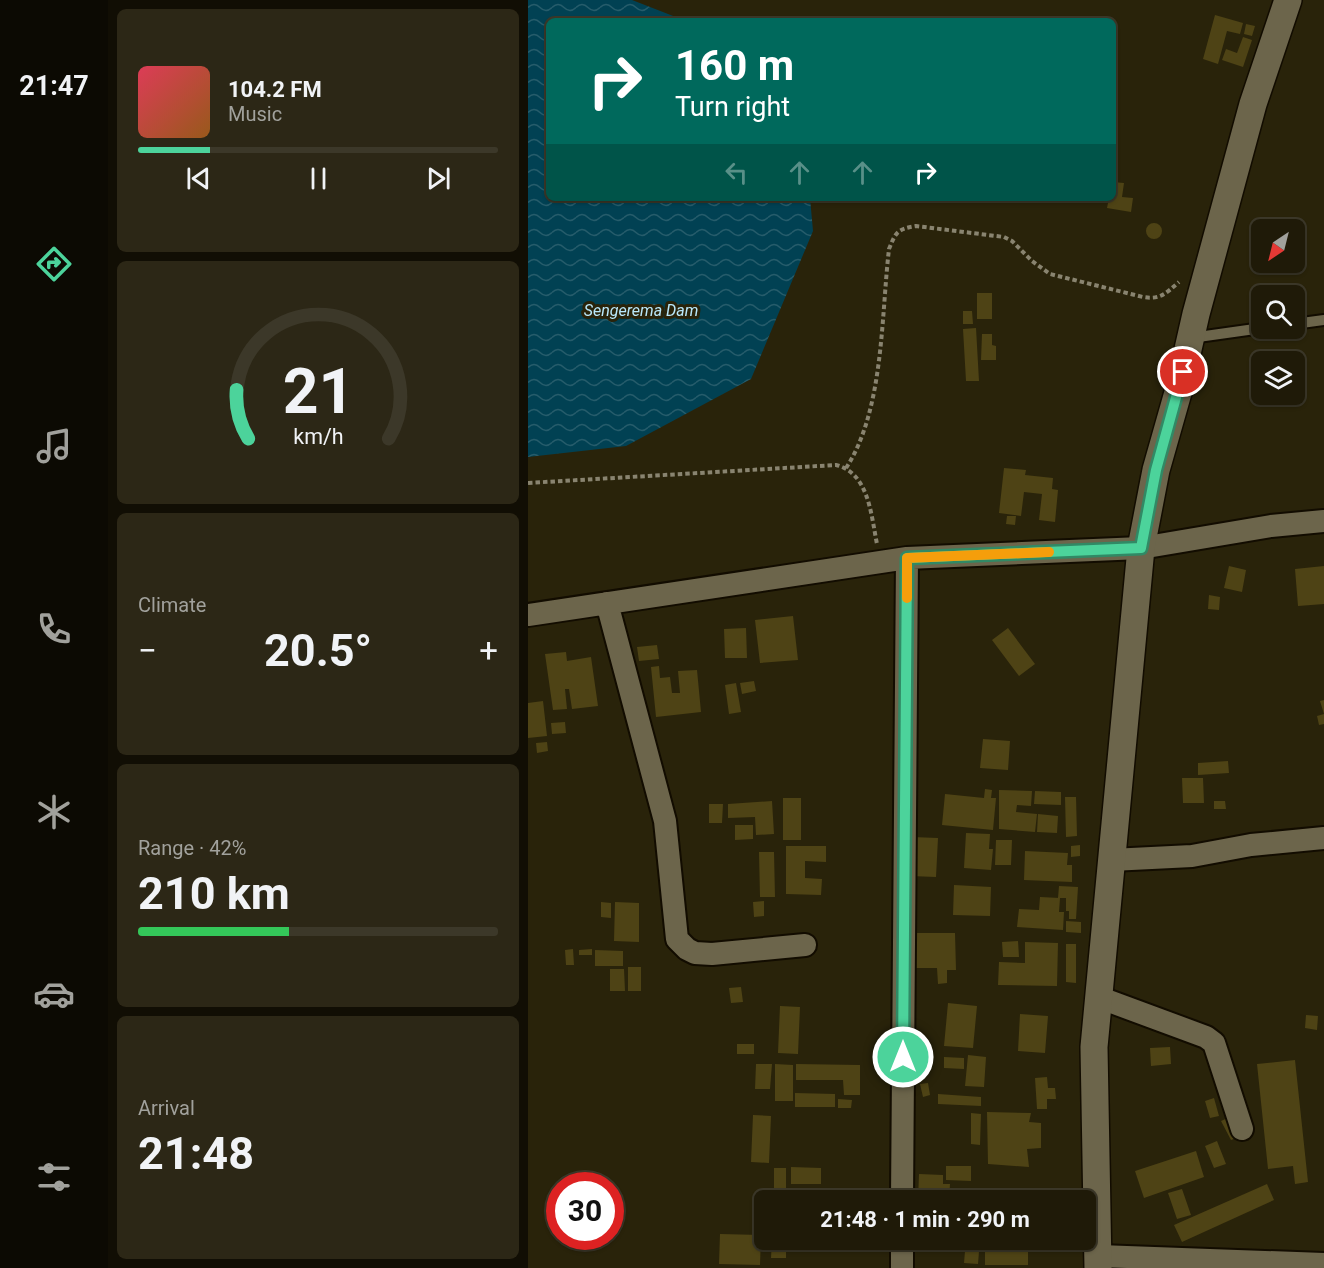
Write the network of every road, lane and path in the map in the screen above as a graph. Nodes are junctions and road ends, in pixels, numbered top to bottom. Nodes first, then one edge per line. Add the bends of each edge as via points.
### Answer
1 (1288, 0) edge
2 (1211, 257) junction
3 (1324, 320) edge
4 (1305, 323) edge
5 (1251, 330) edge
6 (1191, 338) junction
7 (846, 468) junction
8 (528, 483) edge
9 (1324, 520) edge
10 (1141, 548) junction
11 (907, 558) junction
12 (880, 562) junction
13 (607, 603) junction
14 (528, 615) edge
15 (1324, 838) edge
16 (1111, 860) junction
17 (805, 945) dead end
18 (1098, 997) junction
19 (1242, 1129) dead end
20 (902, 1190) edge
21 (902, 1250) edge
22 (1099, 1262) edge
23 (1324, 1264) edge
24 (902, 1268) edge

1 - 2 street via 1253,104
2 - 6 street
2 - 7 path via 1154,299 1050,274 1004,237 916,226 896,232 889,249 876,383 862,440
3 - 4 lane
5 - 6 lane
6 - 10 street via 1156,470
7 - 8 path via 836,465
7 - 12 path via 862,485
9 - 10 street
10 - 11 street
10 - 16 street
11 - 12 street
11 - 20 street
12 - 13 street
13 - 14 street
13 - 17 street via 665,821 677,939 695,954
15 - 16 street via 1192,856
16 - 18 street
18 - 19 street via 1214,1043
18 - 22 street via 1094,1047
21 - 24 street
22 - 23 street

